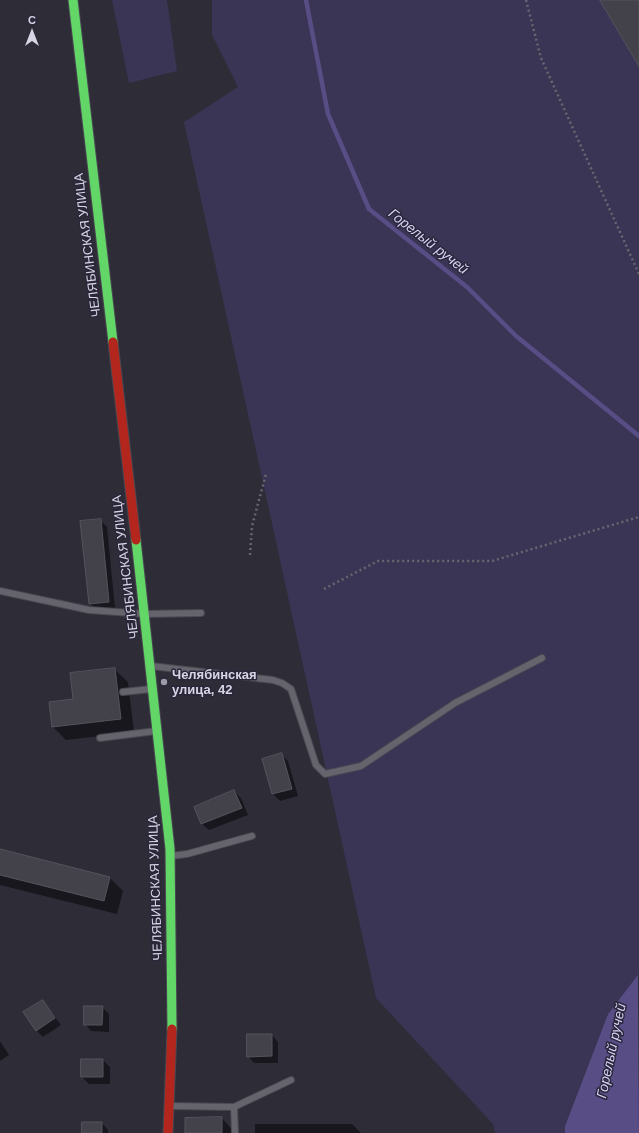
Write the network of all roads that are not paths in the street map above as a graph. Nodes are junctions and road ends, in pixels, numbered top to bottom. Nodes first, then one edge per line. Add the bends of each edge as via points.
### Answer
1 (73, 0) edge
2 (0, 591) edge
3 (200, 613) dead end
4 (145, 614) junction
5 (542, 658) dead end
6 (150, 666) junction
7 (152, 689) junction
8 (123, 692) dead end
9 (157, 731) junction
10 (100, 738) dead end
11 (252, 836) dead end
12 (170, 856) junction
13 (291, 1080) dead end
14 (169, 1106) junction
15 (234, 1107) junction
16 (168, 1133) edge
17 (236, 1133) edge

1 - 4 street, ЧЕЛЯБИНСКАЯ УЛИЦА
2 - 4 lane via 89,610
3 - 4 lane
4 - 6 street, ЧЕЛЯБИНСКАЯ УЛИЦА
5 - 6 lane via 455,703 361,766 325,774 316,765 291,690 282,683
6 - 7 street, ЧЕЛЯБИНСКАЯ УЛИЦА
7 - 8 lane
7 - 9 street, ЧЕЛЯБИНСКАЯ УЛИЦА
9 - 10 lane
9 - 12 street, ЧЕЛЯБИНСКАЯ УЛИЦА
11 - 12 lane via 187,854
12 - 14 street, ЧЕЛЯБИНСКАЯ УЛИЦА via 172,932
13 - 15 lane
14 - 15 lane
14 - 16 street, ЧЕЛЯБИНСКАЯ УЛИЦА
15 - 17 lane

